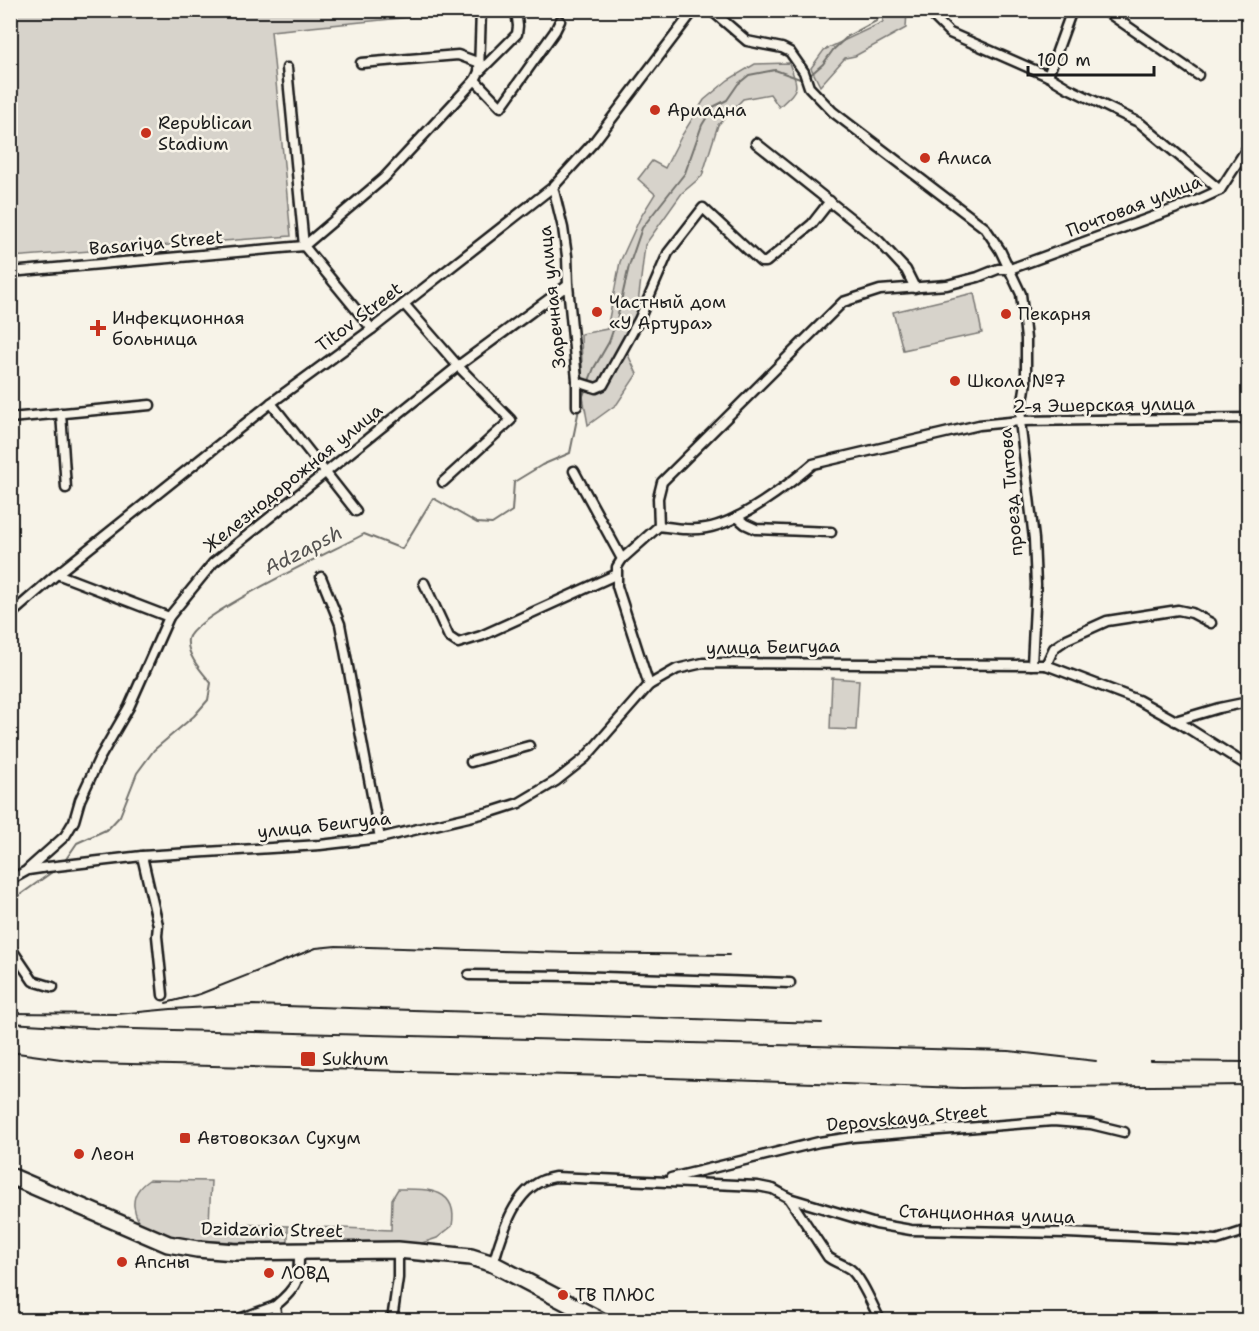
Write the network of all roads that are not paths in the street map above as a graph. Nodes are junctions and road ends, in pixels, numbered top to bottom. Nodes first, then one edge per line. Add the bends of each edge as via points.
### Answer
1 (481, 10) edge
2 (516, 10) edge
3 (694, 10) edge
4 (711, 10) edge
5 (1072, 10) edge
6 (1104, 10) edge
7 (930, 13) dead end
8 (560, 21) dead end
9 (360, 63) dead end
10 (287, 68) dead end
11 (478, 72) junction
12 (1048, 75) junction
13 (1198, 75) dead end
14 (756, 143) dead end
15 (1248, 147) edge
16 (553, 187) junction
17 (1220, 190) junction
18 (830, 201) junction
19 (304, 246) junction
20 (1010, 269) junction
21 (10, 272) edge
22 (568, 285) junction
23 (915, 288) junction
24 (404, 304) junction
25 (372, 329) junction
26 (458, 366) junction
27 (579, 383) junction
28 (271, 403) junction
29 (150, 405) dead end
30 (577, 406) dead end
31 (61, 413) junction
32 (10, 418) edge
33 (1248, 418) edge
34 (1020, 421) junction
35 (574, 471) dead end
36 (324, 472) junction
37 (443, 482) dead end
38 (66, 488) dead end
39 (356, 511) dead end
40 (737, 517) junction
41 (659, 526) junction
42 (831, 532) dead end
43 (622, 559) junction
44 (57, 574) junction
45 (615, 575) junction
46 (321, 577) dead end
47 (424, 584) dead end
48 (10, 615) edge
49 (169, 618) junction
50 (1211, 623) dead end
51 (1032, 665) junction
52 (1046, 665) junction
53 (648, 685) junction
54 (1248, 702) edge
55 (1175, 721) junction
56 (530, 746) dead end
57 (471, 762) dead end
58 (1248, 766) edge
59 (380, 838) junction
60 (142, 856) junction
61 (28, 870) junction
62 (10, 880) edge
63 (10, 946) edge
64 (469, 975) dead end
65 (790, 983) dead end
66 (53, 987) dead end
67 (163, 995) dead end
68 (1124, 1132) dead end
69 (10, 1176) edge
70 (660, 1181) junction
71 (789, 1198) junction
72 (1248, 1230) edge
73 (398, 1250) junction
74 (299, 1251) junction
75 (493, 1264) junction
76 (275, 1306) junction
77 (236, 1320) edge
78 (277, 1320) edge
79 (392, 1320) edge
80 (600, 1320) edge
81 (880, 1320) edge

1 - 11 street
2 - 11 street via 517,33
3 - 16 street, Titov Street via 594,142
4 - 20 street, проезд Титова via 747,41 790,52 809,87 834,112 985,228
5 - 12 street
6 - 13 street
7 - 12 street via 950,33
8 - 11 street via 501,107
9 - 11 street via 458,55
10 - 19 street
11 - 19 street via 384,178
12 - 17 street via 1140,123
14 - 18 street
15 - 17 street, Почтовая улица
16 - 22 street, Заречная улица via 563,228
16 - 24 street, Titov Street
17 - 20 street, Почтовая улица
18 - 23 street via 878,240 906,270
18 - 27 street via 812,224 766,262 761,262 703,208 668,253 639,320 603,385
19 - 21 street, Basariya Street
19 - 25 street
20 - 23 street, Почтовая улица via 947,285
20 - 34 street, проезд Титова via 1021,294 1026,339 1026,382
22 - 26 street, Железнодорожная улица
22 - 27 street, Заречная улица
23 - 41 street, Почтовая улица via 880,291 843,302 662,482
24 - 25 street, Titov Street
24 - 26 street
25 - 28 street, Titov Street
26 - 36 street, Железнодорожная улица
26 - 37 street via 512,420
27 - 30 street, Заречная улица
28 - 36 street
28 - 44 street, Titov Street
29 - 31 street
31 - 32 street
31 - 38 street
33 - 34 street, 2-я Эшерская улица
34 - 40 street, 2-я Эшерская улица via 979,425 813,464
34 - 51 street, проезд Титова via 1034,539
35 - 43 street
36 - 39 street
36 - 49 street, Железнодорожная улица via 213,563
40 - 41 street, 2-я Эшерская улица via 705,529
40 - 42 street via 756,529
41 - 43 street
43 - 45 street
44 - 48 street, Titov Street
44 - 49 street
45 - 47 street via 458,643 449,637
45 - 53 street
46 - 59 street via 340,624
49 - 61 street, Железнодорожная улица via 129,707 99,759 74,821 65,836
50 - 52 street via 1178,610 1107,621 1054,648
51 - 52 street, улица Беигуаа
51 - 53 street, улица Беигуаа via 703,663 677,669
52 - 55 street, улица Беигуаа via 1138,700
53 - 59 street, улица Беигуаа via 585,758 519,803
54 - 55 street
55 - 58 street, улица Беигуаа
56 - 57 street
59 - 60 street, улица Беигуаа
60 - 61 street, улица Беигуаа
60 - 67 street via 158,925
61 - 62 street
63 - 66 street via 33,981
64 - 65 street
68 - 70 street, Depovskaya Street via 1053,1121 853,1137
69 - 74 highway, Dzidzaria Street via 168,1244 236,1252
70 - 71 street, Станционная улица via 758,1186
70 - 75 street, Станционная улица via 546,1178 521,1198 507,1219
71 - 72 street, Станционная улица via 876,1224 911,1230 1217,1240
71 - 81 street via 828,1257 857,1277
73 - 74 highway, Dzidzaria Street
73 - 75 highway, Dzidzaria Street via 471,1257
73 - 79 street
74 - 76 street via 296,1285
75 - 80 highway, Dzidzaria Street
76 - 77 street
76 - 78 street

